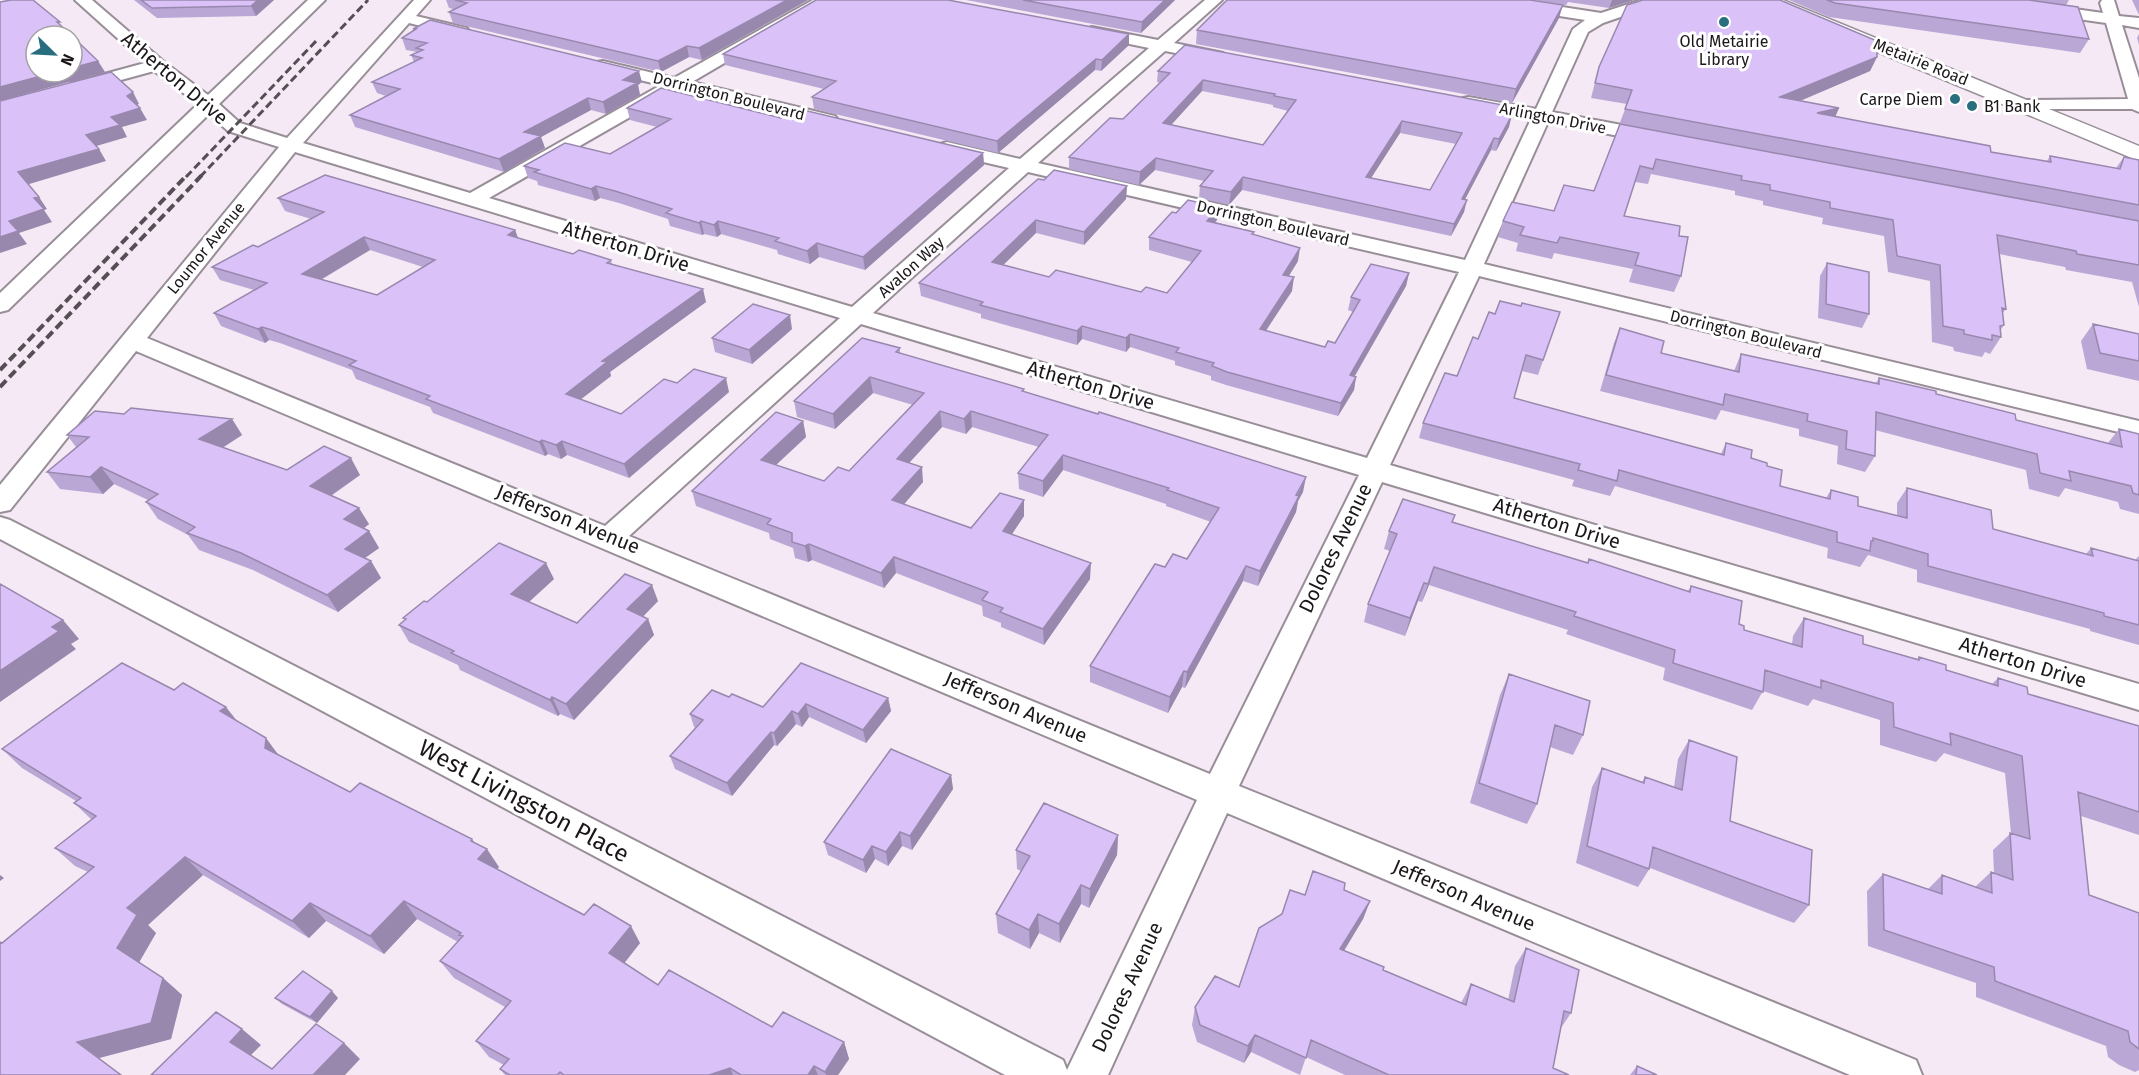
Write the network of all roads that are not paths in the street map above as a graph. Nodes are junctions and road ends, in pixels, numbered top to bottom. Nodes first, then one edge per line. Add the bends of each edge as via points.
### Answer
1 (83, 0) edge
2 (317, 0) edge
3 (422, 0) edge
4 (824, 0) edge
5 (1214, 0) edge
6 (1489, 0) edge
7 (1656, 0) edge
8 (1768, 0) edge
9 (1980, 0) edge
10 (2108, 0) edge
11 (406, 18) junction
12 (2114, 19) junction
13 (1594, 21) junction
14 (2139, 23) edge
15 (1080, 30) edge
16 (475, 34) edge
17 (1161, 45) junction
18 (1230, 58) edge
19 (587, 62) edge
20 (157, 65) junction
21 (677, 84) junction
22 (56, 93) edge
23 (1448, 98) edge
24 (208, 103) junction
25 (2025, 105) junction
26 (2139, 105) edge
27 (1540, 115) junction
28 (849, 125) edge
29 (1669, 140) edge
30 (930, 144) edge
31 (290, 146) junction
32 (2139, 154) edge
33 (1022, 166) junction
34 (473, 199) junction
35 (1472, 268) junction
36 (0, 305) edge
37 (857, 316) junction
38 (131, 340) junction
39 (2139, 429) edge
40 (1373, 468) junction
41 (0, 503) edge
42 (0, 527) edge
43 (610, 537) junction
44 (2139, 697) edge
45 (1219, 791) junction
46 (1048, 1075) edge
47 (1086, 1075) edge
48 (1901, 1075) edge

1 - 20 street, Atherton Drive
2 - 24 street
3 - 11 street, Loumor Avenue
4 - 21 street
5 - 17 street, Avalon Way
6 - 13 street
7 - 13 street
8 - 25 main road, Metairie Road
9 - 12 street
10 - 12 street
11 - 16 street
11 - 31 street, Loumor Avenue
12 - 14 street
12 - 26 street
13 - 27 street, Dolores Avenue via 1581,28
15 - 17 street
17 - 18 street
17 - 33 street, Avalon Way
19 - 21 street, Dorrington Boulevard
20 - 22 street
20 - 24 street, Atherton Drive
21 - 28 street, Dorrington Boulevard
21 - 34 street
23 - 27 street, Arlington Drive
24 - 31 street, Atherton Drive via 234,127
24 - 36 street
25 - 26 street
25 - 32 main road, Metairie Road
27 - 29 street, Arlington Drive
27 - 35 street, Dolores Avenue
30 - 33 street, Dorrington Boulevard
31 - 34 street, Atherton Drive
31 - 38 street, Loumor Avenue
33 - 35 street, Dorrington Boulevard
33 - 37 street, Avalon Way
34 - 37 street, Atherton Drive
35 - 39 street, Dorrington Boulevard
35 - 40 street, Dolores Avenue
37 - 40 street, Atherton Drive
37 - 43 street, Avalon Way
38 - 41 street, Loumor Avenue
38 - 43 street, Jefferson Avenue
40 - 44 street, Atherton Drive
40 - 45 street, Dolores Avenue
42 - 46 street, West Livingston Place
43 - 45 street, Jefferson Avenue
45 - 47 street, Dolores Avenue
45 - 48 street, Jefferson Avenue via 1589,949

